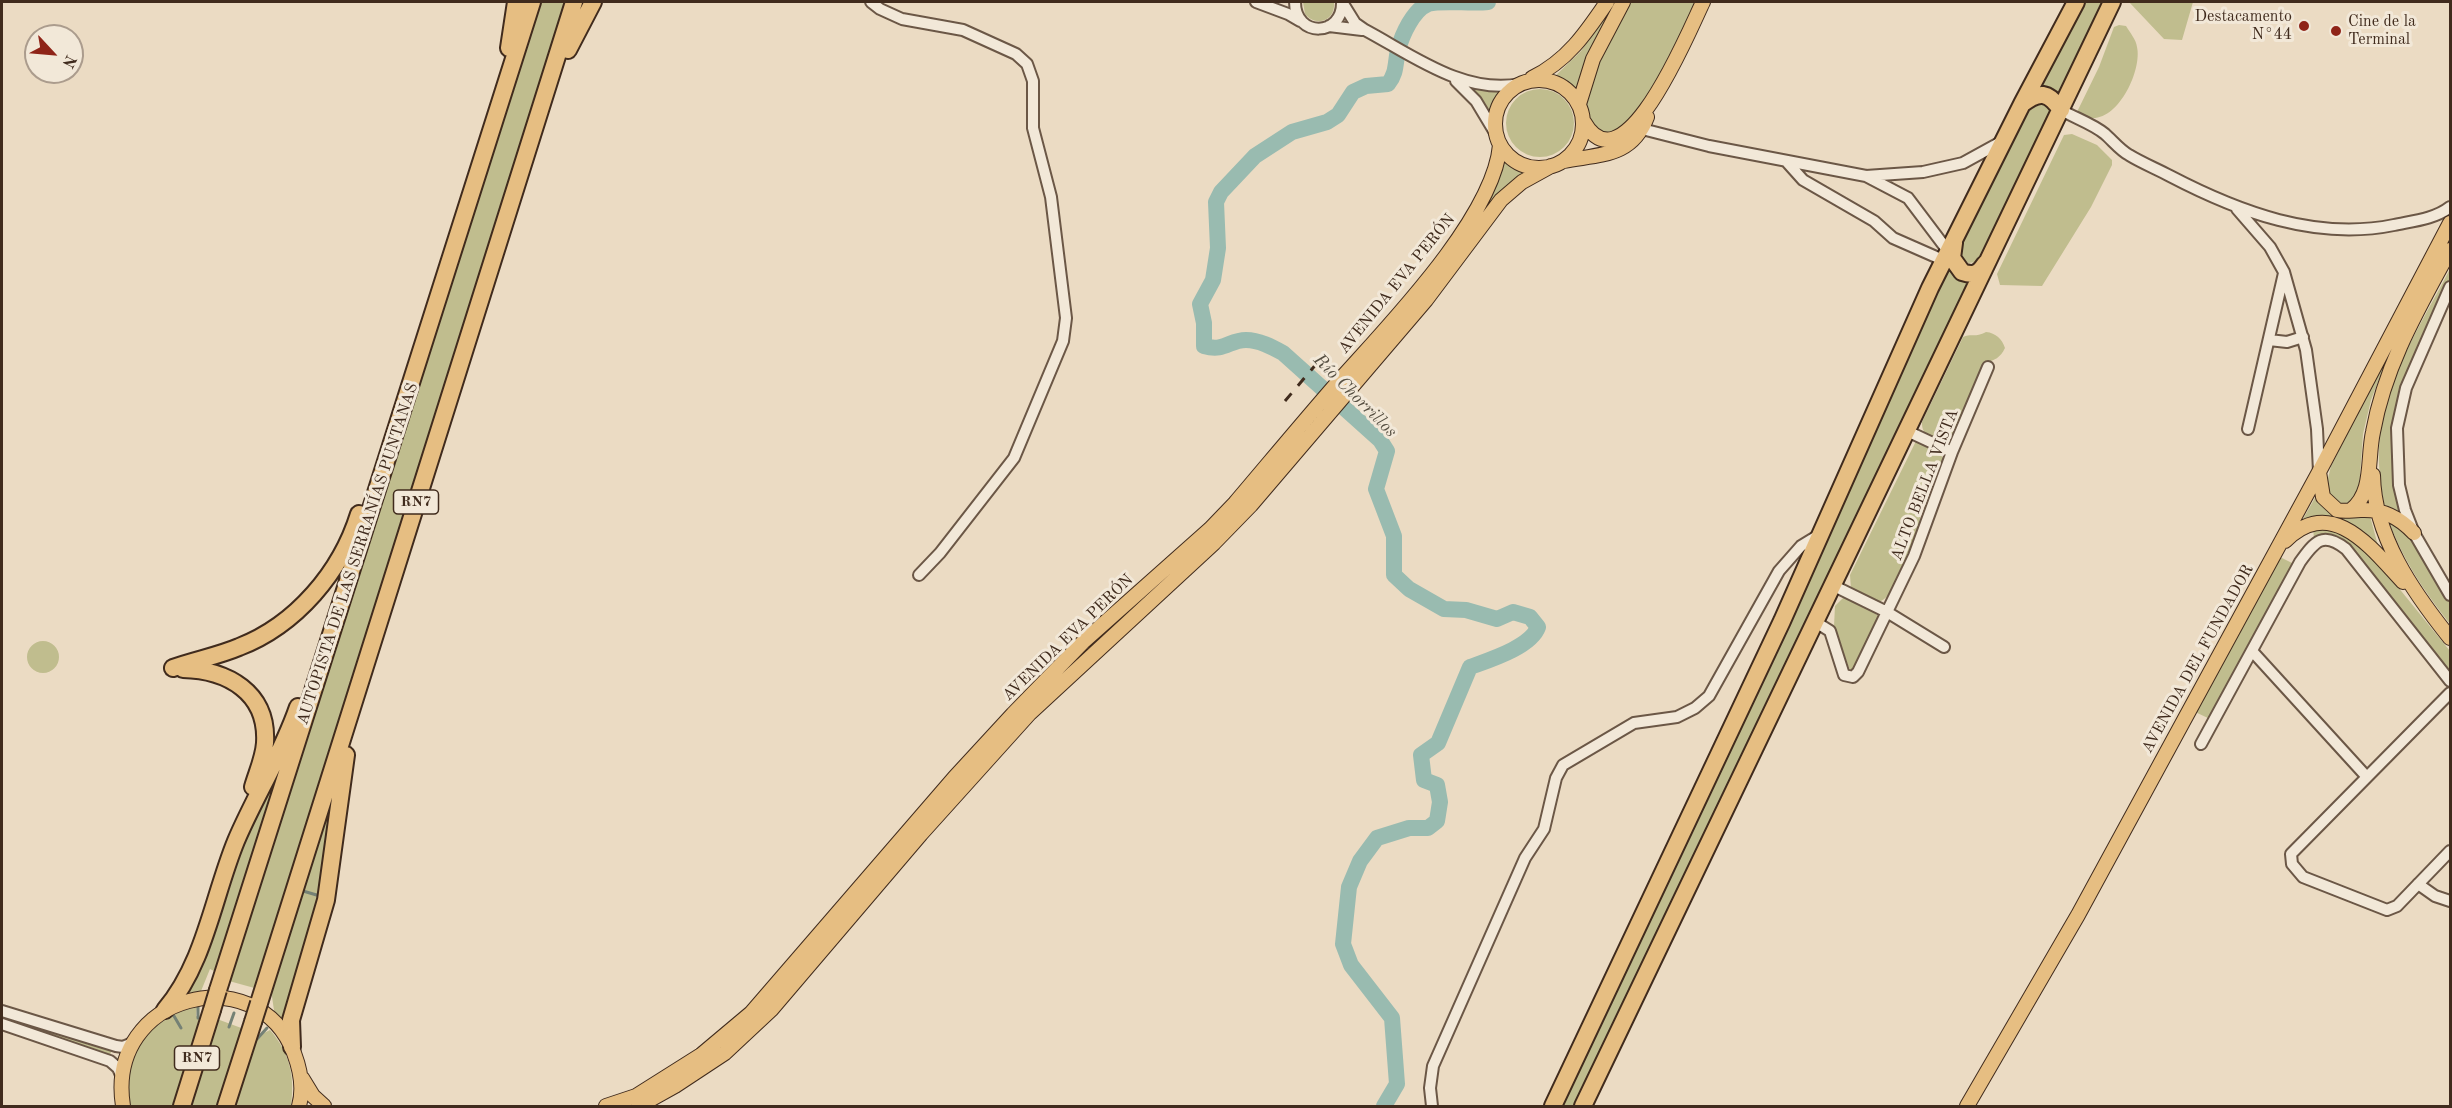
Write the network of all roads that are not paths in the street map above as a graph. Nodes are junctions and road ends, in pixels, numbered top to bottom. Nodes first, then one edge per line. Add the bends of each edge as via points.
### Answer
1 (516, 2) edge
2 (532, 2) edge
3 (574, 2) edge
4 (593, 2) edge
5 (871, 2) edge
6 (1259, 2) edge
7 (1281, 2) edge
8 (1295, 2) edge
9 (1342, 2) edge
10 (1607, 2) edge
11 (1623, 2) edge
12 (1703, 2) edge
13 (2076, 2) edge
14 (2112, 2) edge
15 (1302, 23) junction
16 (1329, 26) junction
17 (1365, 30) junction
18 (1443, 72) junction
19 (1524, 82) junction
20 (1657, 93) junction
21 (545, 97) junction
22 (501, 98) junction
23 (1579, 104) junction
24 (2022, 105) junction
25 (2061, 110) junction
26 (1584, 122) junction
27 (1642, 129) junction
28 (1499, 140) junction
29 (2003, 141) junction
30 (1564, 160) junction
31 (1786, 160) junction
32 (1551, 166) junction
33 (1866, 176) junction
34 (2235, 206) junction
35 (2451, 207) edge
36 (2451, 223) edge
37 (1961, 225) junction
38 (2451, 250) edge
39 (1993, 252) junction
40 (1945, 256) junction
41 (2284, 272) junction
42 (444, 280) junction
43 (2451, 287) edge
44 (2448, 301) edge
45 (2303, 337) junction
46 (2269, 340) junction
47 (1988, 367) dead end
48 (1357, 371) junction
49 (1309, 426) junction
50 (2248, 429) dead end
51 (1907, 431) junction
52 (2372, 434) junction
53 (1952, 452) junction
54 (2319, 472) junction
55 (2352, 510) junction
56 (2379, 511) junction
57 (2414, 533) junction
58 (1819, 535) junction
59 (2276, 550) junction
60 (356, 561) junction
61 (398, 561) junction
62 (919, 575) dead end
63 (1832, 585) junction
64 (2451, 595) edge
65 (2425, 606) junction
66 (1887, 612) junction
67 (1814, 621) junction
68 (2451, 638) edge
69 (1944, 647) dead end
70 (2252, 651) junction
71 (2451, 681) edge
72 (2451, 693) edge
73 (2201, 744) dead end
74 (2366, 776) junction
75 (237, 839) junction
76 (2451, 851) edge
77 (2418, 884) junction
78 (2451, 901) edge
79 (165, 1010) junction
80 (2, 1011) edge
81 (2, 1024) edge
82 (134, 1042) junction
83 (292, 1047) junction
84 (300, 1075) junction
85 (121, 1076) junction
86 (123, 1107) edge
87 (182, 1107) edge
88 (226, 1107) edge
89 (299, 1107) edge
90 (324, 1107) edge
91 (606, 1107) edge
92 (639, 1107) edge
93 (1432, 1107) edge
94 (1553, 1107) edge
95 (1584, 1107) edge
96 (1967, 1107) edge

1 - 22 highway
2 - 22 highway, AUTOPISTA DE LAS SERRANÍAS PUNTANAS / RN7
3 - 21 highway, RN7
4 - 21 highway
5 - 62 street via 902,19 957,28 978,36 1016,54 1027,64 1033,81 1033,129 1051,197 1066,318 1063,341 1014,458
6 - 7 street
6 - 15 street
8 - 15 street
9 - 16 street via 1340,16
9 - 17 street via 1355,23
10 - 19 main road via 1572,51
11 - 23 main road via 1593,59
12 - 20 main road
13 - 24 highway
14 - 25 highway
15 - 16 street via 1315,29
16 - 17 street
17 - 18 street
18 - 19 street via 1490,86
18 - 28 street via 1469,92
19 - 23 main road via 1554,82 1566,88
19 - 28 main road via 1512,89 1499,106 1495,126
20 - 26 main road via 1637,123 1615,138 1595,136
20 - 27 main road
21 - 61 highway, RN7
22 - 42 highway, AUTOPISTA DE LAS SERRANÍAS PUNTANAS / RN7
23 - 26 main road
24 - 25 highway via 2042,94 2054,100
24 - 29 highway
25 - 34 street via 2103,132 2130,156
25 - 39 highway
26 - 30 main road via 1581,140
27 - 30 main road via 1620,150
27 - 31 street
28 - 32 main road via 1511,158 1526,166
28 - 48 main road, AVENIDA EVA PERÓN via 1493,175 1475,213
29 - 33 street via 1963,163 1923,172
29 - 37 highway
30 - 32 main road
31 - 33 street
31 - 40 street via 1803,180 1874,221 1893,238
32 - 48 main road, AVENIDA EVA PERÓN via 1522,182 1501,200 1426,300
33 - 40 street via 1908,198
34 - 35 street via 2306,227 2340,230 2378,228 2427,218
34 - 41 street via 2270,247
36 - 54 main road, AVENIDA DEL FUNDADOR
37 - 39 highway via 1952,258 1962,272 1979,273
37 - 40 highway
38 - 52 main road via 2395,356
39 - 51 highway
40 - 58 highway
41 - 45 street
41 - 46 street
42 - 60 highway, AUTOPISTA DE LAS SERRANÍAS PUNTANAS / RN7
42 - 75 highway via 412,351 357,523 333,569 302,605 265,634 228,652 173,668 226,677 246,690 260,712 264,751
43 - 44 street
44 - 57 street via 2406,388 2397,428 2398,485
45 - 46 street via 2287,342
45 - 54 street via 2317,429
46 - 50 street
47 - 53 street, ALTO BELLA VISTA
48 - 49 main road, AVENIDA EVA PERÓN
49 - 91 main road, AVENIDA EVA PERÓN via 1210,529 1083,642 1013,714 751,1013 701,1055 636,1096
49 - 92 main road, AVENIDA EVA PERÓN via 1251,505 1030,713 771,1010 725,1053
51 - 53 street
51 - 63 highway
52 - 55 main road via 2366,489
52 - 56 main road via 2373,483
53 - 66 street, ALTO BELLA VISTA via 1914,556
54 - 55 main road via 2323,496 2329,505 2337,510
54 - 59 main road, AVENIDA DEL FUNDADOR
55 - 56 main road
56 - 57 main road via 2403,521
56 - 65 main road via 2393,553
57 - 64 street
58 - 93 street via 1801,546 1779,571 1709,696 1677,717 1634,723 1563,765 1556,778 1544,829 1525,858 1433,1066
58 - 94 highway
59 - 65 main road via 2291,535 2312,525 2347,528
59 - 96 main road, AVENIDA DEL FUNDADOR via 2078,915
60 - 75 highway via 295,716
60 - 87 highway, AUTOPISTA DE LAS SERRANÍAS PUNTANAS / RN7, bridge
61 - 83 highway via 346,754 326,900 291,1020
61 - 88 highway, RN7, bridge
63 - 66 street
63 - 67 highway
65 - 68 main road
66 - 67 street, ALTO BELLA VISTA via 1853,677 1844,675 1830,631
66 - 69 street
67 - 95 highway
70 - 71 street via 2300,562 2315,542 2326,539 2346,549
70 - 73 street
70 - 74 street
72 - 74 street
74 - 77 street via 2295,848 2292,864 2303,877 2387,910 2397,906
75 - 79 highway via 191,969
76 - 77 street
77 - 78 street
79 - 82 main road via 147,1024
79 - 83 main road via 192,999 236,1001 265,1015
80 - 82 street via 105,1043 123,1047
81 - 85 street via 110,1061
82 - 85 main road
83 - 84 main road
84 - 89 main road
84 - 90 main road
85 - 86 main road

